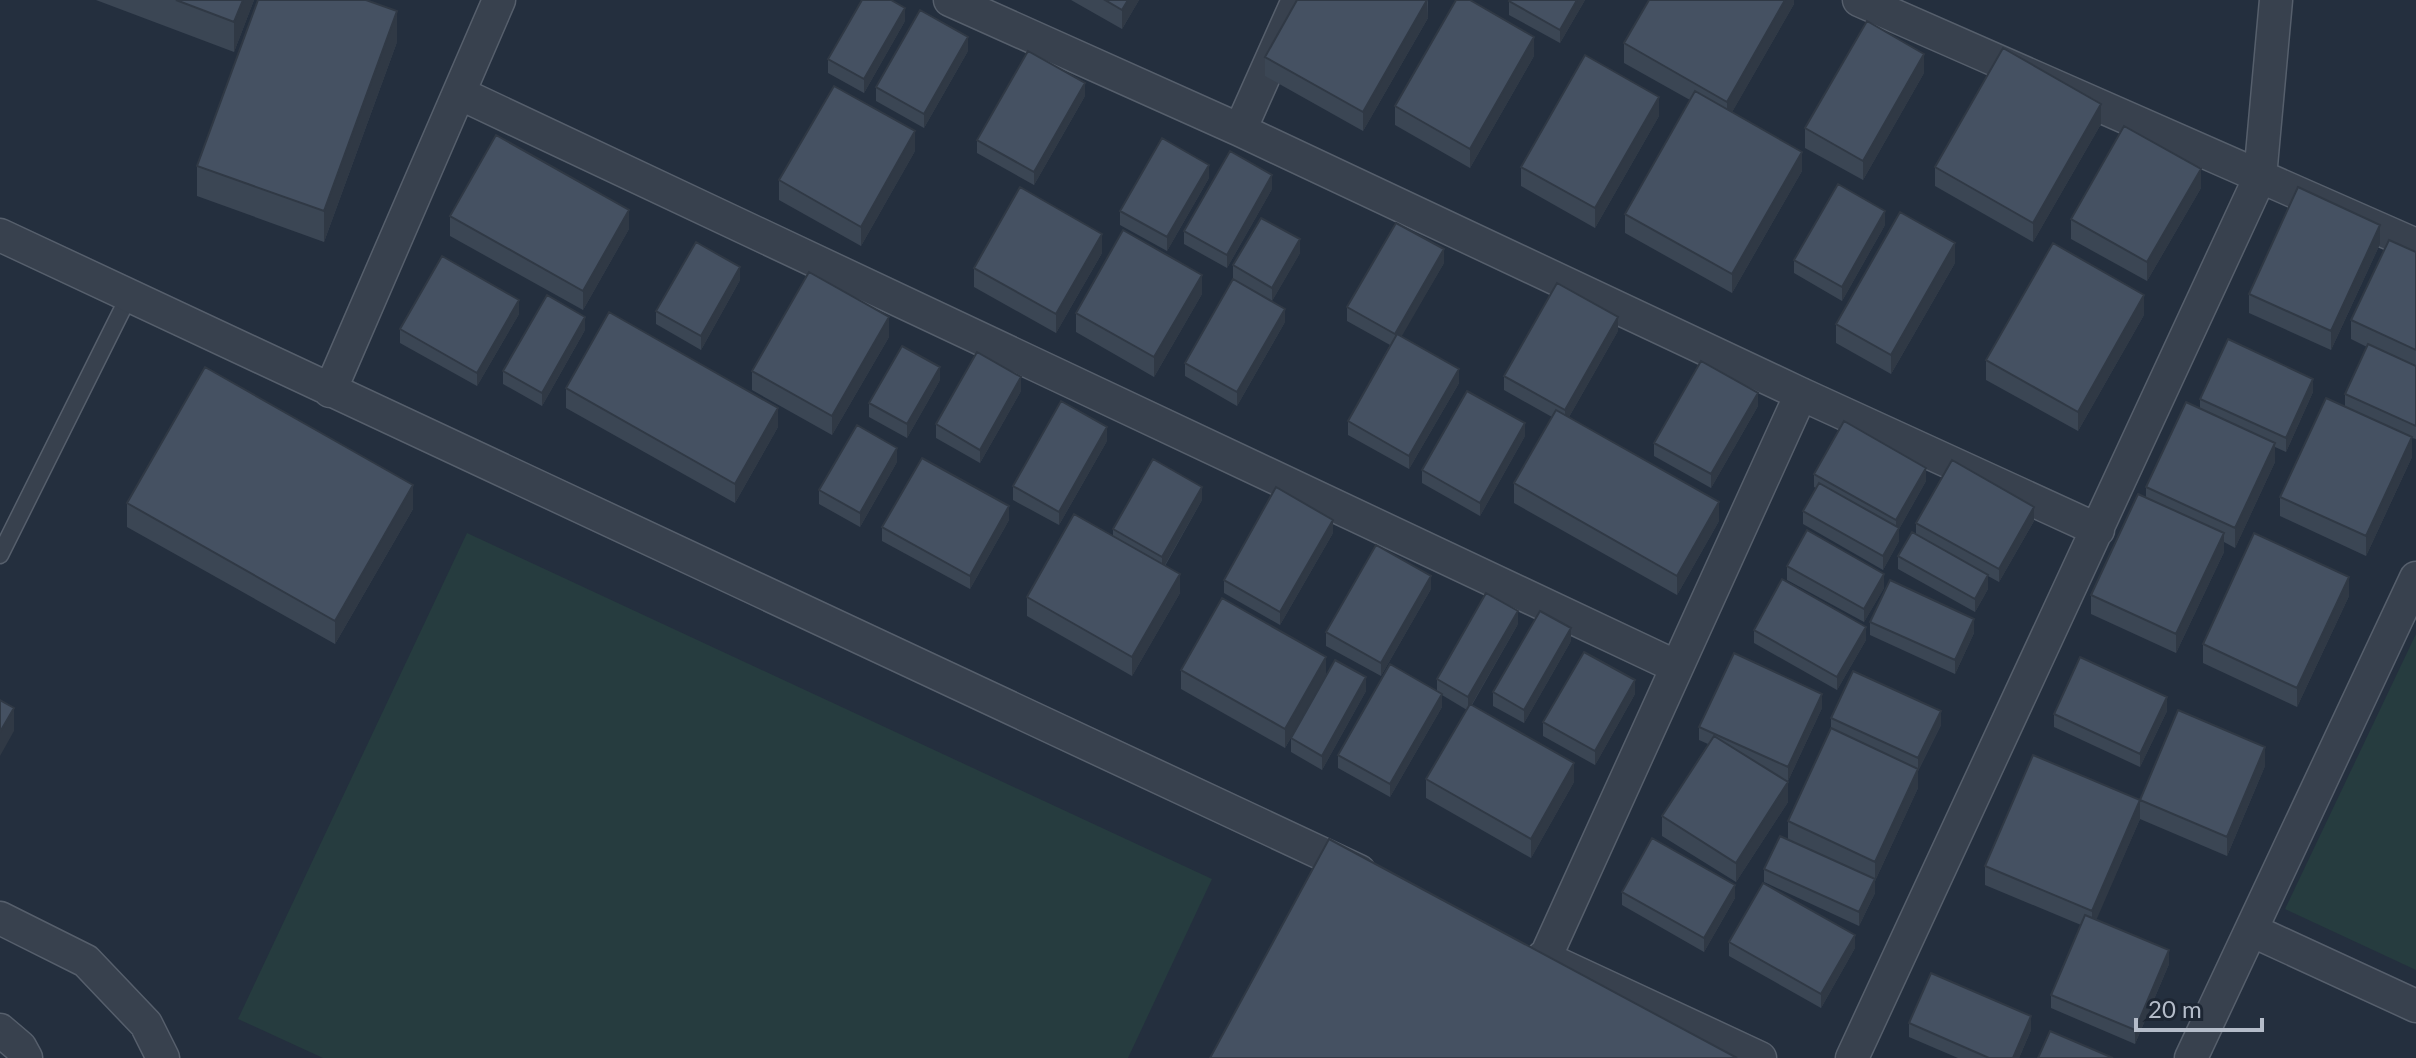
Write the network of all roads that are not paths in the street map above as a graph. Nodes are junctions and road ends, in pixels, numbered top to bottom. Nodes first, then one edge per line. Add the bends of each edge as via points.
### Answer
1 (499, 0) edge
2 (950, 0) edge
3 (1298, 0) edge
4 (1859, 0) edge
5 (2276, 0) edge
6 (459, 93) junction
7 (1240, 130) junction
8 (2260, 177) junction
9 (0, 235) edge
10 (2416, 245) edge
11 (129, 296) junction
12 (330, 391) junction
13 (1801, 394) junction
14 (2098, 530) junction
15 (0, 555) edge
16 (2416, 578) edge
17 (1677, 667) junction
18 (1386, 883) edge
19 (0, 918) edge
20 (2251, 930) junction
21 (1516, 944) edge
22 (1545, 958) junction
23 (2416, 1006) edge
24 (0, 1030) edge
25 (26, 1058) edge
26 (163, 1058) edge
27 (1760, 1058) edge
28 (1852, 1058) edge
29 (2191, 1058) edge

1 - 6 street
2 - 7 street
3 - 7 street
4 - 8 street
5 - 8 street
6 - 12 street
6 - 17 street
7 - 13 street
8 - 10 street
8 - 14 street
9 - 11 street
11 - 12 street
11 - 15 lane
12 - 18 street
13 - 14 street
13 - 17 street
14 - 28 street
16 - 20 street
17 - 22 street
19 - 26 street via 86,961 146,1024
20 - 23 street
20 - 29 street
21 - 22 street
22 - 27 street
24 - 25 street

